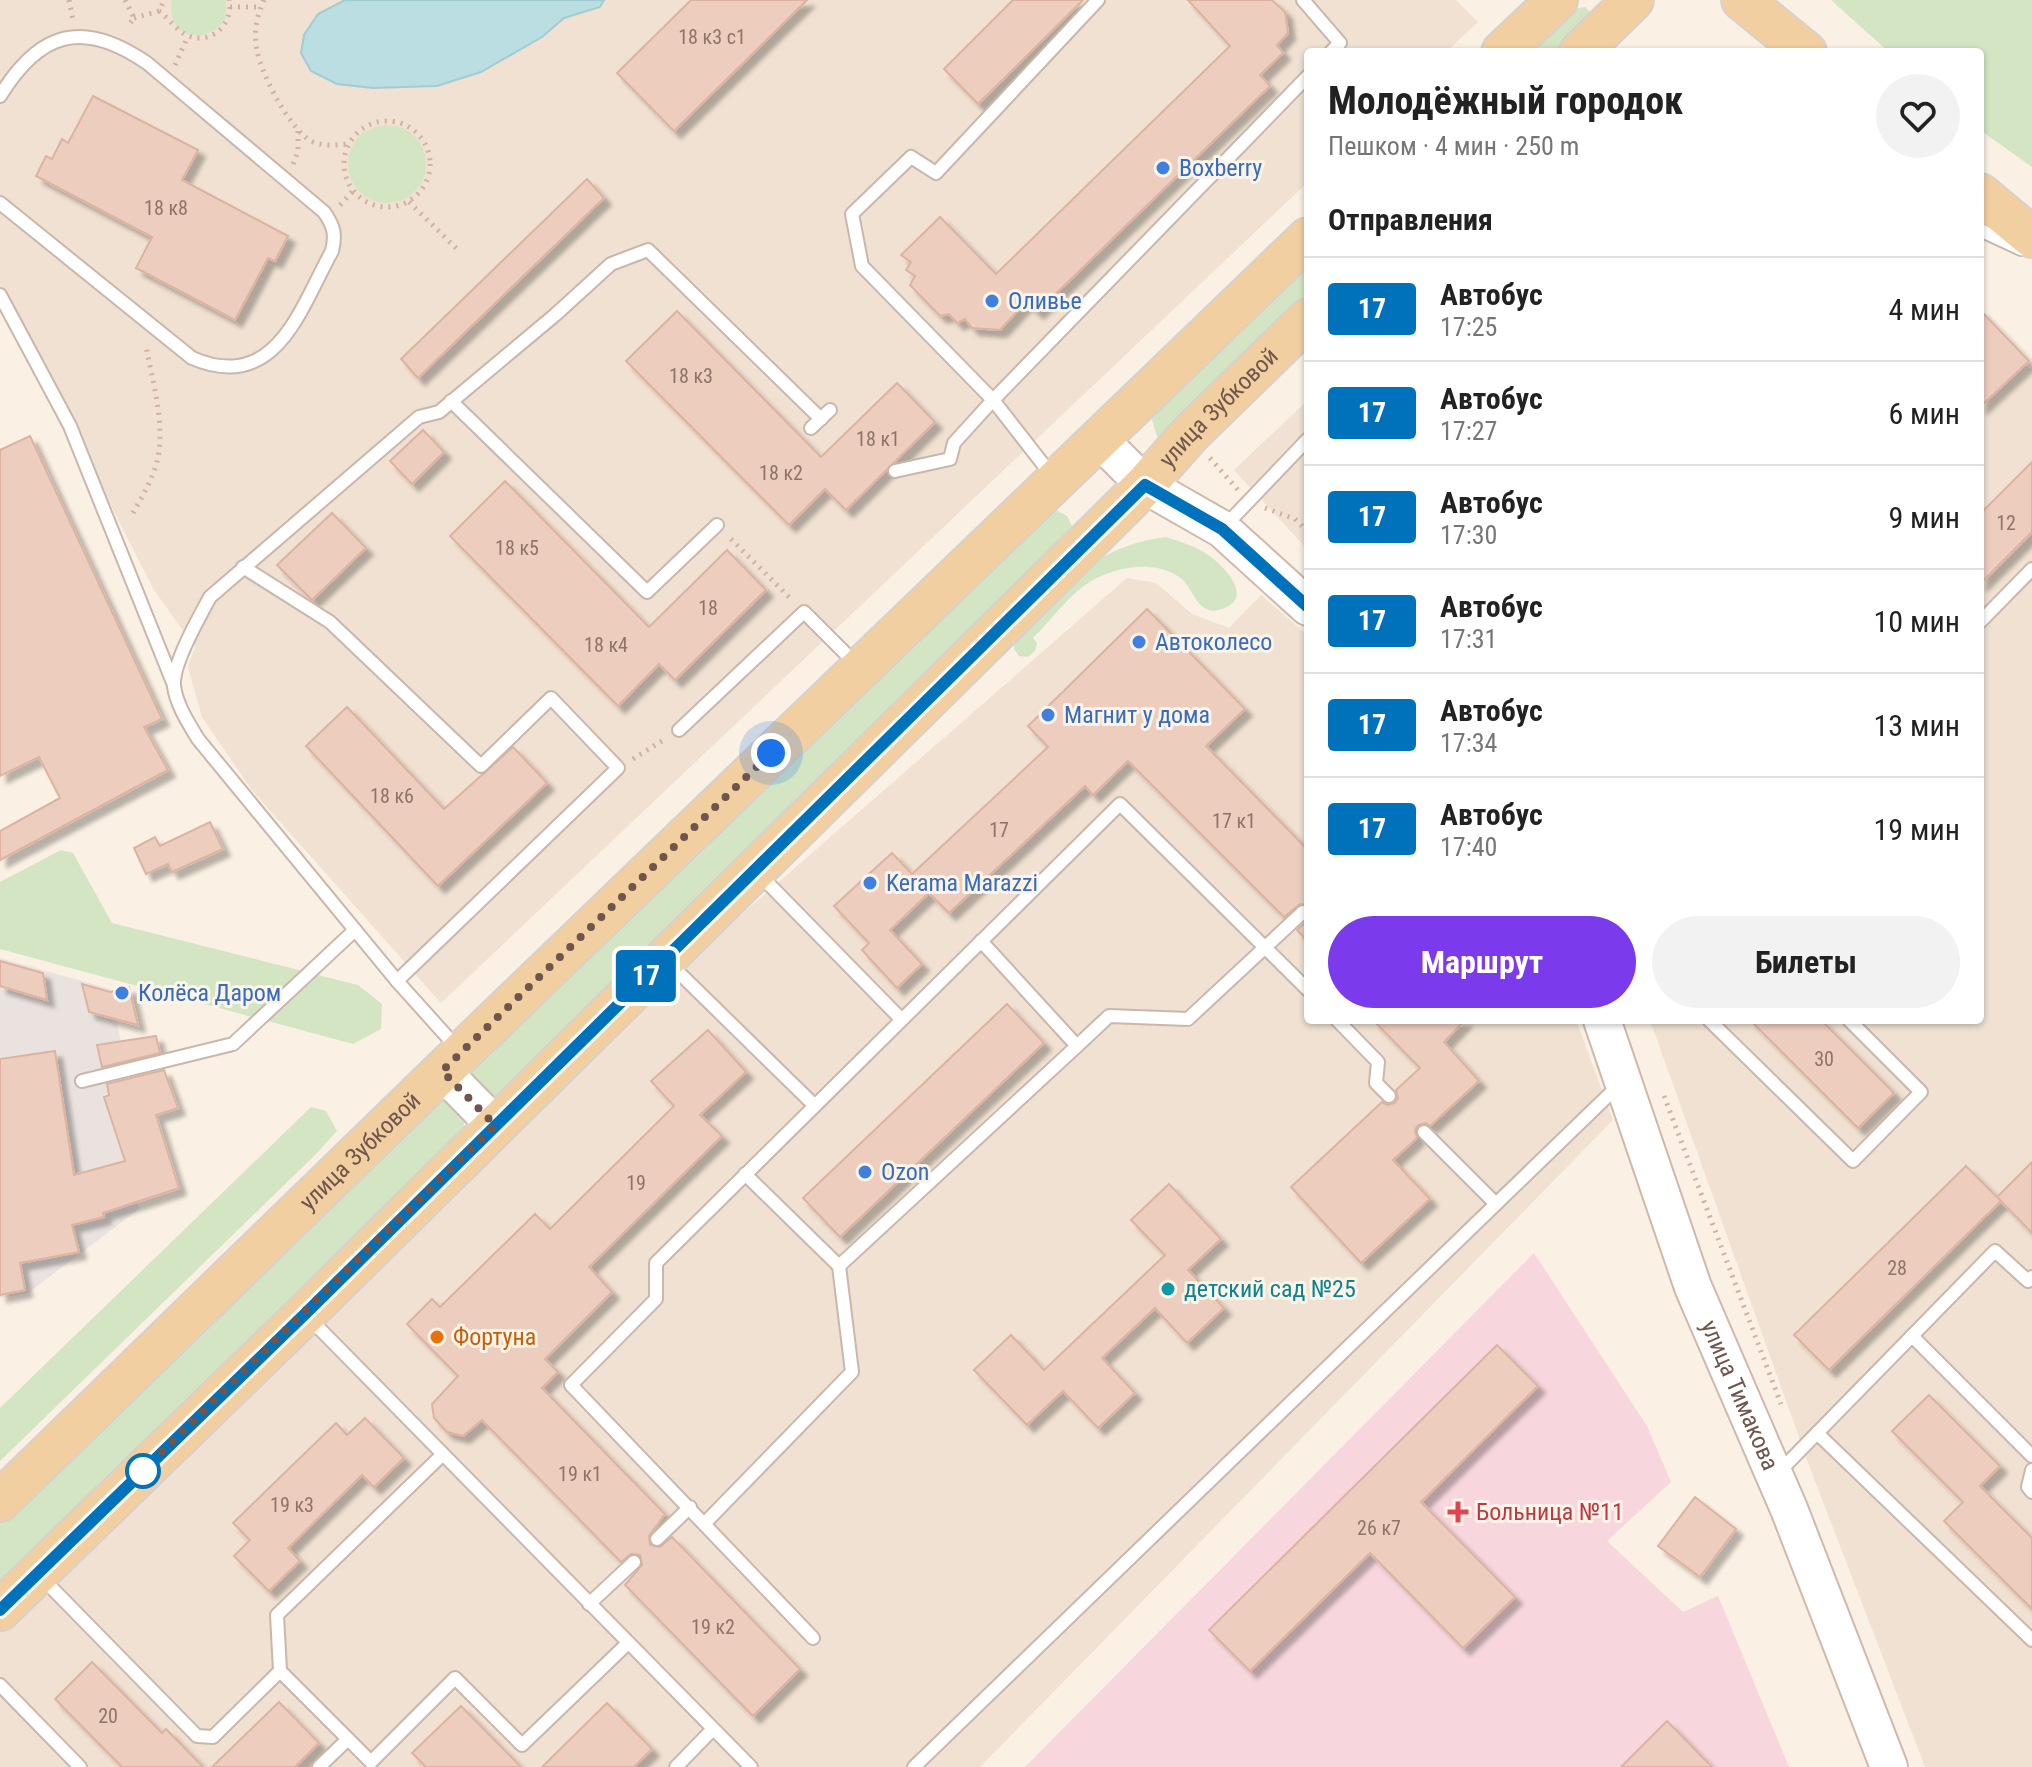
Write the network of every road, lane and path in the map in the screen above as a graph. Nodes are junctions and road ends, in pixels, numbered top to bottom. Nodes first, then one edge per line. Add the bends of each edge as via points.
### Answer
1 (125, 0) edge
2 (164, 0) edge
3 (264, 0) edge
4 (1098, 0) edge
5 (1303, 0) edge
6 (1557, 0) edge
7 (1633, 0) edge
8 (1742, 0) edge
9 (229, 4) edge
10 (261, 7) junction
11 (159, 11) junction
12 (134, 18) junction
13 (127, 27) dead end
14 (188, 36) junction
15 (1339, 48) edge
16 (1506, 48) edge
17 (1584, 48) edge
18 (1801, 48) edge
19 (168, 80) junction
20 (1304, 80) edge
21 (0, 96) edge
22 (298, 130) junction
23 (348, 144) junction
24 (288, 181) junction
25 (1984, 197) edge
26 (409, 202) junction
27 (0, 203) edge
28 (1984, 232) edge
29 (2032, 237) edge
30 (1304, 242) edge
31 (459, 251) dead end
32 (2032, 254) edge
33 (0, 295) edge
34 (142, 317) junction
35 (13, 319) junction
36 (1304, 323) edge
37 (0, 326) edge
38 (993, 400) junction
39 (451, 401) junction
40 (821, 419) dead end
41 (1190, 434) junction
42 (1098, 438) junction
43 (1304, 443) edge
44 (895, 471) dead end
45 (1055, 479) junction
46 (1145, 485) junction
47 (1249, 502) junction
48 (133, 513) dead end
49 (717, 525) joint
50 (1304, 528) edge
51 (1222, 529) junction
52 (243, 567) junction
53 (2032, 569) edge
54 (1304, 603) edge
55 (804, 612) junction
56 (1984, 618) edge
57 (860, 668) junction
58 (174, 685) junction
59 (679, 730) joint
60 (618, 768) junction
61 (754, 870) junction
62 (1303, 912) dead end
63 (355, 930) junction
64 (981, 941) junction
65 (1266, 947) junction
66 (664, 958) junction
67 (397, 981) junction
68 (1304, 986) edge
69 (901, 1019) junction
70 (1341, 1024) edge
71 (1603, 1024) edge
72 (1713, 1024) edge
73 (1853, 1024) edge
74 (1077, 1046) junction
75 (452, 1062) junction
76 (82, 1081) dead end
77 (1623, 1081) junction
78 (1664, 1094) dead end
79 (1389, 1096) dead end
80 (814, 1105) junction
81 (495, 1125) junction
82 (1424, 1132) dead end
83 (745, 1174) junction
84 (1496, 1204) junction
85 (839, 1266) junction
86 (2032, 1277) edge
87 (305, 1314) junction
88 (1912, 1336) junction
89 (1817, 1433) junction
90 (442, 1455) junction
91 (2032, 1456) edge
92 (1787, 1464) junction
93 (2032, 1470) edge
94 (2032, 1492) edge
95 (0, 1501) edge
96 (690, 1507) junction
97 (705, 1523) junction
98 (657, 1539) dead end
99 (634, 1562) dead end
100 (38, 1573) junction
101 (589, 1604) junction
102 (0, 1610) edge
103 (813, 1638) dead end
104 (2032, 1640) edge
105 (628, 1643) junction
106 (280, 1671) junction
107 (0, 1685) edge
108 (713, 1729) junction
109 (348, 1739) junction
110 (80, 1767) edge
111 (319, 1767) edge
112 (676, 1767) edge
113 (751, 1767) edge
114 (914, 1767) edge
115 (1889, 1767) edge

1 - 12 path
2 - 11 path
3 - 10 path
4 - 38 lane via 936,173 911,157 852,214 862,266
5 - 15 lane
6 - 16 main road
7 - 17 main road
8 - 18 main road
9 - 10 path
9 - 14 path via 222,29 211,36
10 - 22 path via 256,49
11 - 12 path
11 - 14 path
12 - 13 path
14 - 19 path
19 - 21 lane via 127,49 103,39 58,39 35,52
19 - 24 lane
20 - 38 lane
22 - 23 path via 326,146
22 - 24 path via 298,152
23 - 26 path via 344,171 356,195 380,207
23 - 26 path via 356,133 381,121 394,121 418,134 426,145 430,171
24 - 34 lane via 324,212 335,237 282,342 268,356 246,364 208,365
25 - 29 main road
26 - 31 path
27 - 34 lane
28 - 32 lane
30 - 42 main road, улица Зубковой
33 - 35 lane
34 - 48 path via 159,422 159,455
35 - 37 lane
35 - 58 lane via 70,426
36 - 41 main road, улица Зубковой
38 - 44 lane via 954,443 950,459
38 - 45 lane
39 - 40 lane via 611,264 648,250
39 - 49 lane via 647,592
39 - 52 lane via 439,412 419,417
41 - 46 main road, улица Зубковой
41 - 47 path
42 - 45 main road, улица Зубковой
42 - 46 street
43 - 47 lane
45 - 57 main road, улица Зубковой
46 - 51 street
46 - 61 main road, улица Зубковой
47 - 50 path via 1295,519
47 - 51 lane
49 - 55 path
51 - 54 street
52 - 58 lane via 210,597 188,637
52 - 60 lane via 330,622 481,766 551,698
53 - 56 lane
55 - 57 lane
55 - 59 lane
57 - 75 main road, улица Зубковой
58 - 63 lane via 198,739
59 - 60 path
60 - 67 lane
61 - 66 main road, улица Зубковой
61 - 69 lane
62 - 65 lane
63 - 67 lane
63 - 76 lane via 233,1044
64 - 65 lane via 1120,804
64 - 69 lane
64 - 74 lane
65 - 68 lane
65 - 74 lane via 1188,1019 1109,1016
66 - 80 lane
66 - 81 main road, улица Зубковой
67 - 75 lane
69 - 80 lane
70 - 79 lane via 1378,1062 1376,1083
71 - 77 street, улица Тимакова
72 - 73 lane via 1853,1161 1921,1092
74 - 85 lane
75 - 81 street
75 - 95 main road, улица Зубковой
77 - 84 lane
77 - 92 street, улица Тимакова via 1693,1287
78 - 92 path
80 - 83 lane
81 - 87 main road, улица Зубковой
82 - 84 lane
83 - 85 lane
83 - 96 lane via 656,1263 656,1299 571,1385
84 - 114 lane
85 - 97 lane via 852,1372
86 - 88 lane via 2028,1281 1995,1251
87 - 90 lane
87 - 100 main road, улица Зубковой
88 - 89 lane
88 - 91 lane
89 - 92 lane
89 - 104 lane
90 - 101 lane
90 - 106 lane via 277,1615
92 - 115 street, улица Тимакова
93 - 94 lane
96 - 97 lane
96 - 98 lane
97 - 103 lane
99 - 101 lane
100 - 102 main road, улица Зубковой
100 - 106 lane via 197,1736 213,1737
101 - 105 lane
105 - 108 lane
105 - 109 lane via 522,1745 455,1678 371,1762
106 - 109 lane
107 - 110 lane
108 - 112 lane
108 - 113 lane
109 - 111 lane

